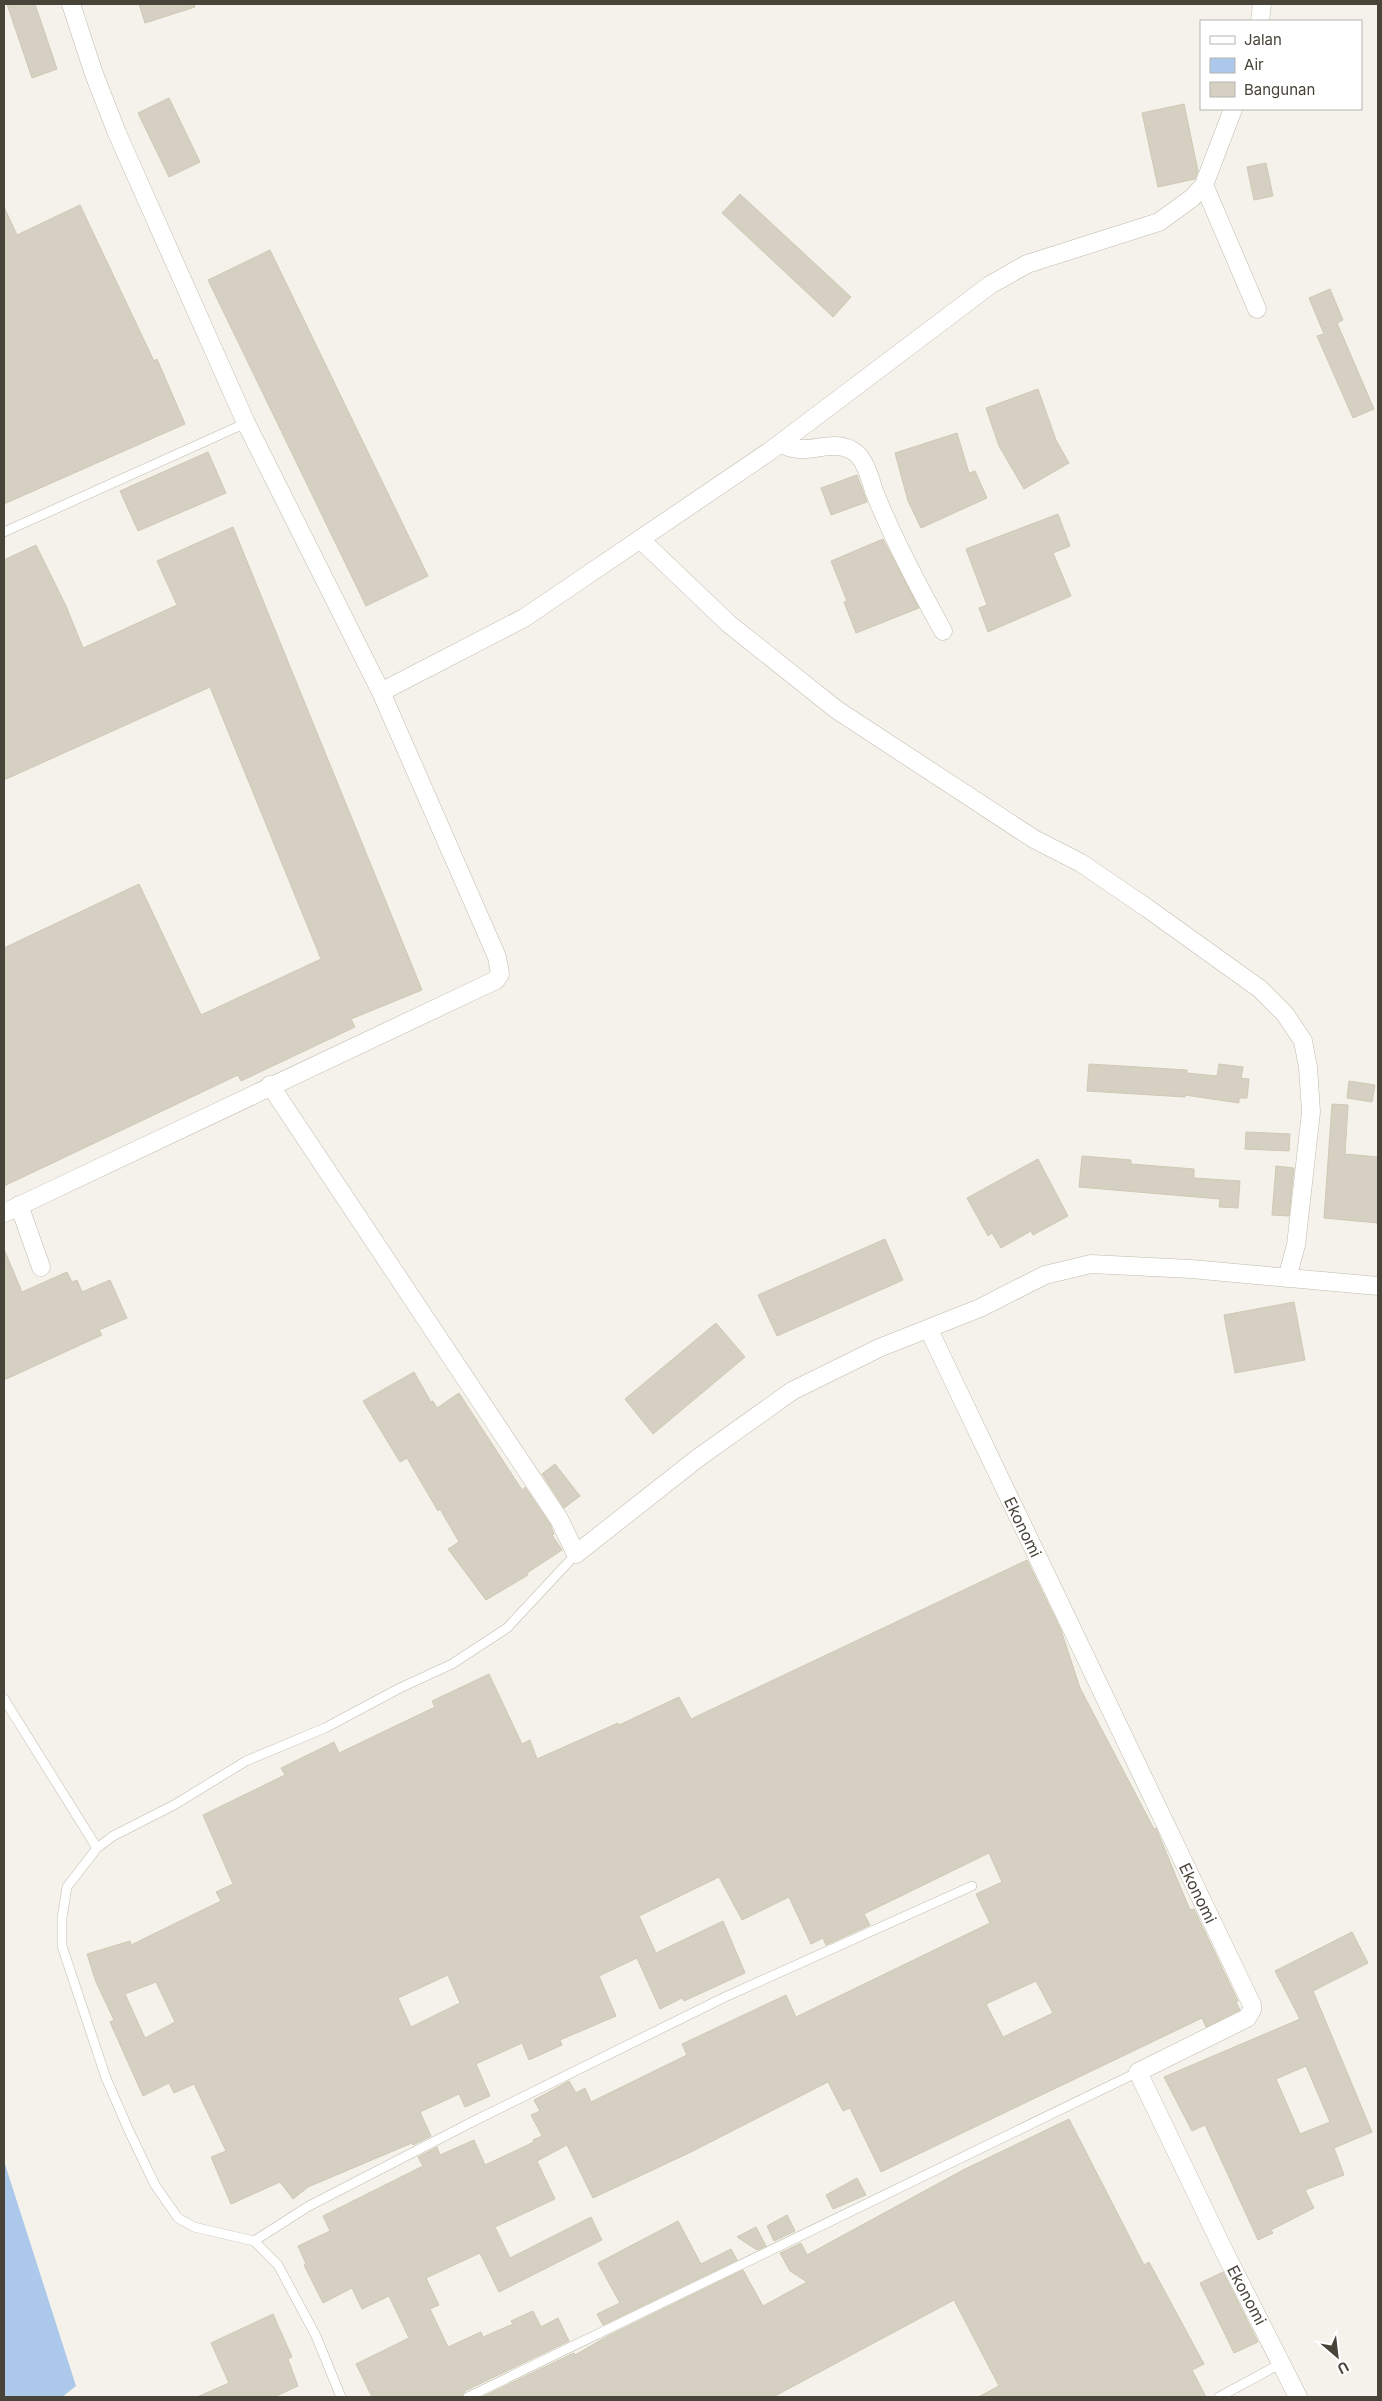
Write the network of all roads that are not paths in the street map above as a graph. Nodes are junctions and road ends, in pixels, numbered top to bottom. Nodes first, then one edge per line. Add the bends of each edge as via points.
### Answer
1 (71, 4) edge
2 (1262, 4) edge
3 (1260, 20) edge
4 (1234, 110) edge
5 (1204, 184) junction
6 (1257, 309) dead end
7 (246, 423) junction
8 (780, 443) junction
9 (4, 532) edge
10 (640, 539) junction
11 (943, 631) dead end
12 (381, 692) junction
13 (270, 1085) junction
14 (11, 1209) edge
15 (41, 1267) dead end
16 (1287, 1278) junction
17 (1378, 1286) edge
18 (929, 1330) junction
19 (576, 1554) junction
20 (4, 1699) edge
21 (97, 1848) junction
22 (972, 1886) dead end
23 (1138, 2072) junction
24 (254, 2241) junction
25 (1282, 2363) junction
26 (341, 2397) edge
27 (468, 2397) edge
28 (1219, 2397) edge
29 (1298, 2397) edge

1 - 7 street via 117,132
2 - 3 street
4 - 5 street
5 - 6 street
5 - 8 street via 1192,198 1159,222 1027,264 990,285
7 - 9 lane
7 - 12 street
8 - 10 street
8 - 11 street via 799,451 842,446 855,452
10 - 12 street via 524,618
10 - 16 street via 729,624 837,710 1034,839 1088,868 1260,989 1285,1014 1302,1041 1312,1112 1298,1235
12 - 13 street via 497,957 500,974 496,980
13 - 14 street
13 - 19 street via 559,1519
14 - 15 street
16 - 17 street
16 - 18 street via 1191,1268 1091,1264 1045,1275
18 - 19 street via 879,1348 792,1392 698,1458
18 - 23 street, Ekonomi via 1252,2005 1247,2018
19 - 21 lane via 507,1628 452,1664 325,1728 246,1761
20 - 21 lane
21 - 24 lane via 67,1887 62,1946 106,2078 155,2185 178,2218 194,2227
22 - 24 lane via 725,1996 309,2206
23 - 25 street, Ekonomi via 1224,2253
23 - 27 lane
24 - 26 lane via 278,2265 292,2289
25 - 28 lane
25 - 29 street, Ekonomi

